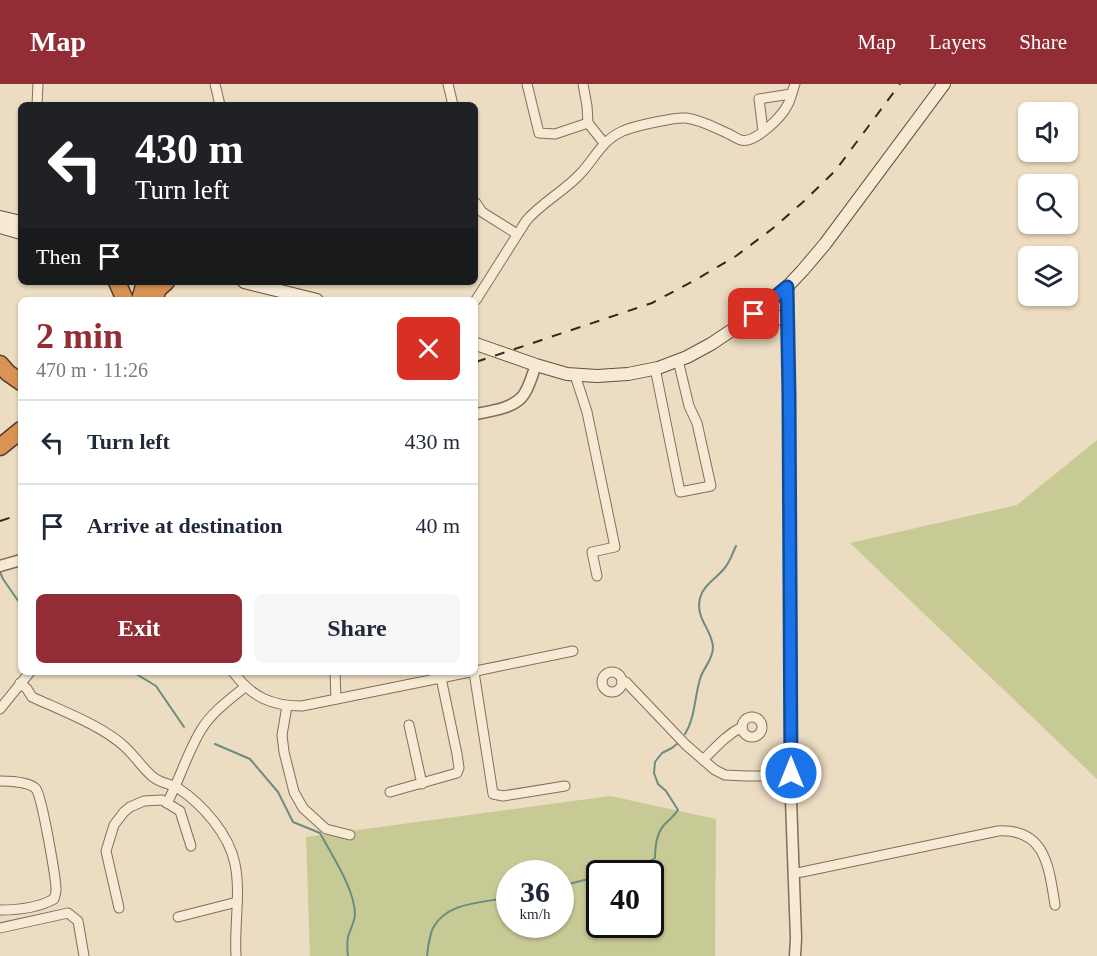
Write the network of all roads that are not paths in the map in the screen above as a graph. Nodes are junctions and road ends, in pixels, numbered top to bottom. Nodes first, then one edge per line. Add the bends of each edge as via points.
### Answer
1 (38, 84) edge
2 (215, 84) edge
3 (448, 84) edge
4 (527, 84) edge
5 (583, 84) edge
6 (795, 84) edge
7 (944, 84) edge
8 (791, 94) junction
9 (37, 102) edge
10 (219, 102) edge
11 (452, 102) edge
12 (588, 123) junction
13 (763, 131) junction
14 (604, 143) junction
15 (478, 206) edge
16 (517, 234) junction
17 (267, 285) edge
18 (787, 287) junction
19 (308, 297) edge
20 (478, 297) edge
21 (754, 314) junction
22 (788, 323) junction
23 (478, 345) edge
24 (678, 360) junction
25 (0, 364) edge
26 (536, 365) junction
27 (655, 368) junction
28 (575, 375) junction
29 (18, 380) edge
30 (478, 414) edge
31 (18, 432) edge
32 (0, 447) edge
33 (597, 576) dead end
34 (573, 651) dead end
35 (478, 671) edge
36 (27, 675) edge
37 (235, 675) edge
38 (335, 675) edge
39 (457, 675) edge
40 (473, 675) edge
41 (441, 678) junction
42 (622, 682) dead end
43 (20, 683) junction
44 (245, 687) junction
45 (336, 699) junction
46 (287, 706) junction
47 (0, 709) edge
48 (409, 725) dead end
49 (742, 727) dead end
50 (703, 760) junction
51 (791, 776) junction
52 (0, 781) edge
53 (422, 784) junction
54 (176, 786) junction
55 (565, 786) dead end
56 (390, 792) dead end
57 (167, 803) junction
58 (350, 835) dead end
59 (191, 846) dead end
60 (794, 873) junction
61 (237, 902) junction
62 (1055, 905) dead end
63 (119, 908) dead end
64 (0, 909) edge
65 (178, 917) dead end
66 (0, 928) edge
67 (84, 956) edge
68 (236, 956) edge
69 (795, 956) edge

1 - 9 street
2 - 10 street
3 - 11 street
4 - 12 street via 539,133 555,134
5 - 12 street
6 - 8 street
7 - 18 main road via 825,244
8 - 13 street via 788,105
8 - 13 street via 759,99
12 - 14 street
13 - 14 street via 752,140 741,140 685,118 624,130
14 - 16 street via 571,183 534,210
15 - 16 street
16 - 20 street
17 - 19 main road
18 - 21 main road
18 - 22 street
21 - 22 main road via 779,316
21 - 24 main road via 711,344
22 - 51 street
23 - 26 main road
24 - 27 main road
24 - 27 street via 711,486 680,492
25 - 29 highway
26 - 28 main road
26 - 30 street via 523,396 506,407
27 - 28 main road via 628,374
28 - 33 street via 587,412 615,547 592,552
31 - 32 highway
34 - 35 street
36 - 43 street
37 - 44 street
38 - 45 street
39 - 41 street
40 - 55 street via 493,794 503,796
41 - 45 street
41 - 53 street via 459,768 457,773
42 - 50 street
43 - 47 street
43 - 54 street via 32,697 96,727 124,746 154,778 167,786
44 - 46 street via 271,703
44 - 54 street via 202,728
45 - 46 street
46 - 58 street via 282,735 294,792 303,808 326,829
48 - 53 street
49 - 50 street via 722,739
50 - 51 street via 725,775
51 - 60 street
52 - 64 street via 36,789 56,892 54,899 45,904
53 - 56 street
54 - 57 street
54 - 61 street via 214,821 227,842 235,862
57 - 59 street via 180,810
57 - 63 street via 144,801 130,807 114,825 106,851
60 - 62 street via 1009,830 1027,835 1041,848
60 - 69 street
61 - 65 street
61 - 68 street
66 - 67 street via 68,913 78,921

